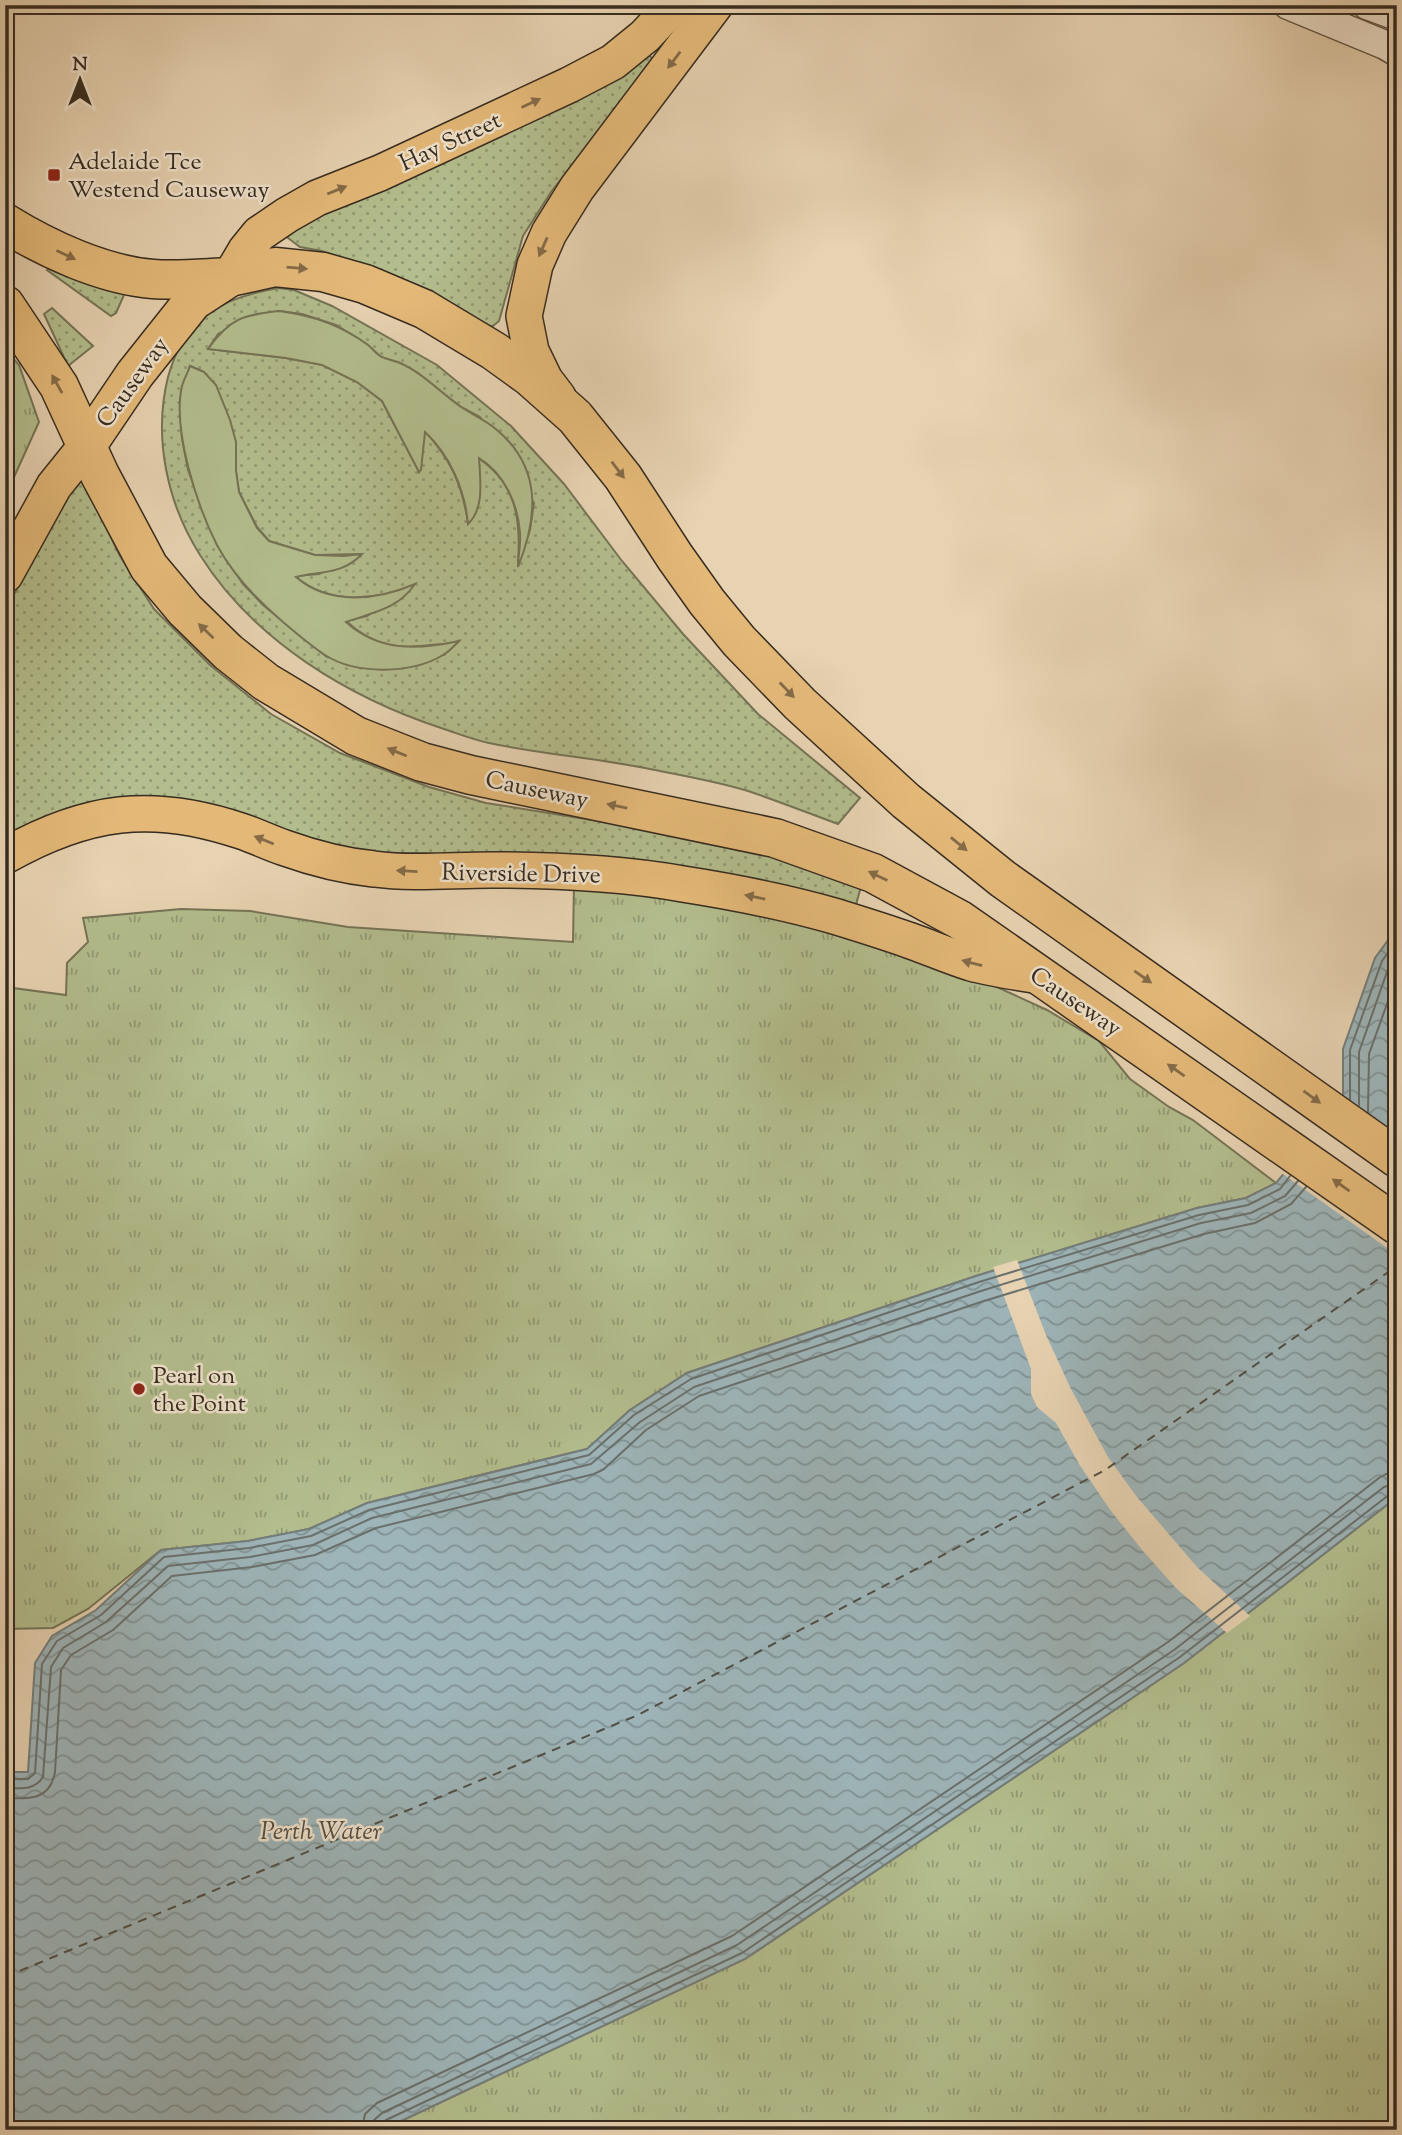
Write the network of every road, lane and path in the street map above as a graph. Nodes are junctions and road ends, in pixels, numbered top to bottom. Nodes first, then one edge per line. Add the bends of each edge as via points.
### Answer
1 (674, 5) edge
2 (715, 5) edge
3 (1287, 5) edge
4 (1367, 5) edge
5 (1397, 16) edge
6 (1397, 52) edge
7 (5, 223) edge
8 (230, 277) junction
9 (5, 305) edge
10 (575, 417) junction
11 (87, 445) junction
12 (5, 575) edge
13 (5, 856) edge
14 (1039, 976) junction
15 (1397, 1158) edge
16 (1397, 1225) edge

8 -> 1 main road, Hay Street via 259,234 287,215 569,86 613,62
2 -> 10 main road via 576,188 535,265 524,316 531,351 545,380
3 - 6 street
4 - 5 street
7 -> 8 highway via 76,259 110,270 153,279
8 -> 10 highway, Causeway via 275,267 298,268 396,296 494,351
8 - 11 highway, Causeway via 193,301
11 -> 9 highway via 59,386
10 -> 15 highway, Causeway via 623,477 707,602 828,731 1003,878
11 - 12 main road via 54,485
14 -> 11 highway, Causeway via 960,920 873,873 775,838 471,775 356,736 266,682 186,610 149,567
14 -> 13 main road, Riverside Drive via 972,963 833,916 755,896 610,874 372,869 170,813 94,819 60,828
16 -> 14 highway, Causeway

